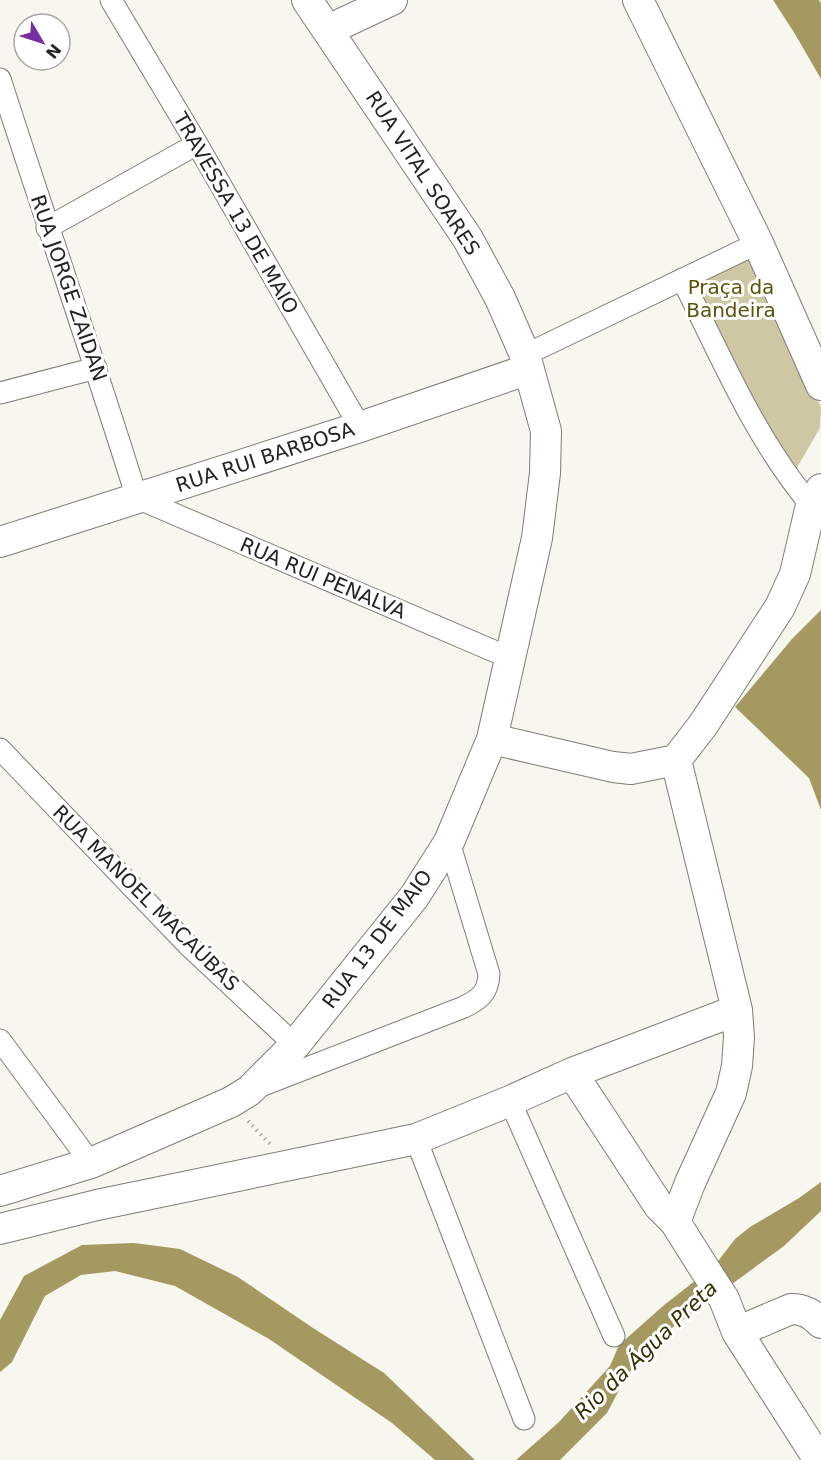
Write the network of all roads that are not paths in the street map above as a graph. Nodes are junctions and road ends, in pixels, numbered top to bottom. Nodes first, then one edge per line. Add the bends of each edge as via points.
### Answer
1 (111, 0) edge
2 (307, 0) edge
3 (392, 0) edge
4 (638, 0) edge
5 (328, 30) junction
6 (0, 79) edge
7 (197, 144) junction
8 (47, 228) junction
9 (758, 243) junction
10 (682, 279) junction
11 (527, 362) junction
12 (96, 368) junction
13 (821, 385) edge
14 (0, 393) edge
15 (360, 427) junction
16 (816, 497) edge
17 (136, 498) junction
18 (0, 542) edge
19 (510, 658) junction
20 (492, 739) junction
21 (0, 749) edge
22 (676, 760) junction
23 (449, 842) junction
24 (737, 1010) junction
25 (0, 1040) edge
26 (295, 1045) junction
27 (572, 1073) junction
28 (240, 1096) junction
29 (510, 1101) junction
30 (416, 1139) junction
31 (91, 1163) junction
32 (0, 1191) edge
33 (97, 1205) junction
34 (675, 1222) junction
35 (0, 1229) edge
36 (821, 1323) edge
37 (737, 1332) junction
38 (614, 1336) dead end
39 (524, 1419) dead end
40 (819, 1460) edge

1 - 7 street, TRAVESSA 13 DE MAIO
2 - 5 street, RUA VITAL SOARES
3 - 5 street
4 - 9 street
5 - 11 street, RUA VITAL SOARES via 468,239 500,298
6 - 8 street, RUA JORGE ZAIDAN
7 - 8 street
7 - 15 street, TRAVESSA 13 DE MAIO
8 - 12 street, RUA JORGE ZAIDAN
9 - 10 street
9 - 13 street
10 - 11 street
10 - 16 street via 760,433 790,481
11 - 15 street, RUA RUI BARBOSA
11 - 19 street, RUA 13 DE MAIO via 546,431 545,473 537,538
12 - 14 street
12 - 17 street, RUA JORGE ZAIDAN
15 - 17 street, RUA RUI BARBOSA
16 - 22 street via 795,574 780,607
17 - 18 street, RUA RUI BARBOSA
17 - 19 street, RUA RUI PENALVA
19 - 20 street, RUA 13 DE MAIO
20 - 22 street via 613,767 631,769
20 - 23 street, RUA 13 DE MAIO
21 - 26 street, RUA MANOEL MACAÚBAS via 189,945
22 - 24 street
23 - 26 street, RUA 13 DE MAIO via 414,897
23 - 28 street via 489,974 484,994 464,1008
24 - 27 street
24 - 34 street via 737,1066 731,1093
25 - 31 street
26 - 28 street, RUA 13 DE MAIO
27 - 29 street
27 - 34 street via 659,1206
28 - 31 street, RUA 13 DE MAIO
29 - 30 street
29 - 38 street
30 - 33 street
30 - 39 street
31 - 32 street, RUA 13 DE MAIO
31 - 33 street
33 - 35 street
34 - 37 street via 724,1299
36 - 37 street via 811,1314 791,1309
37 - 40 street

